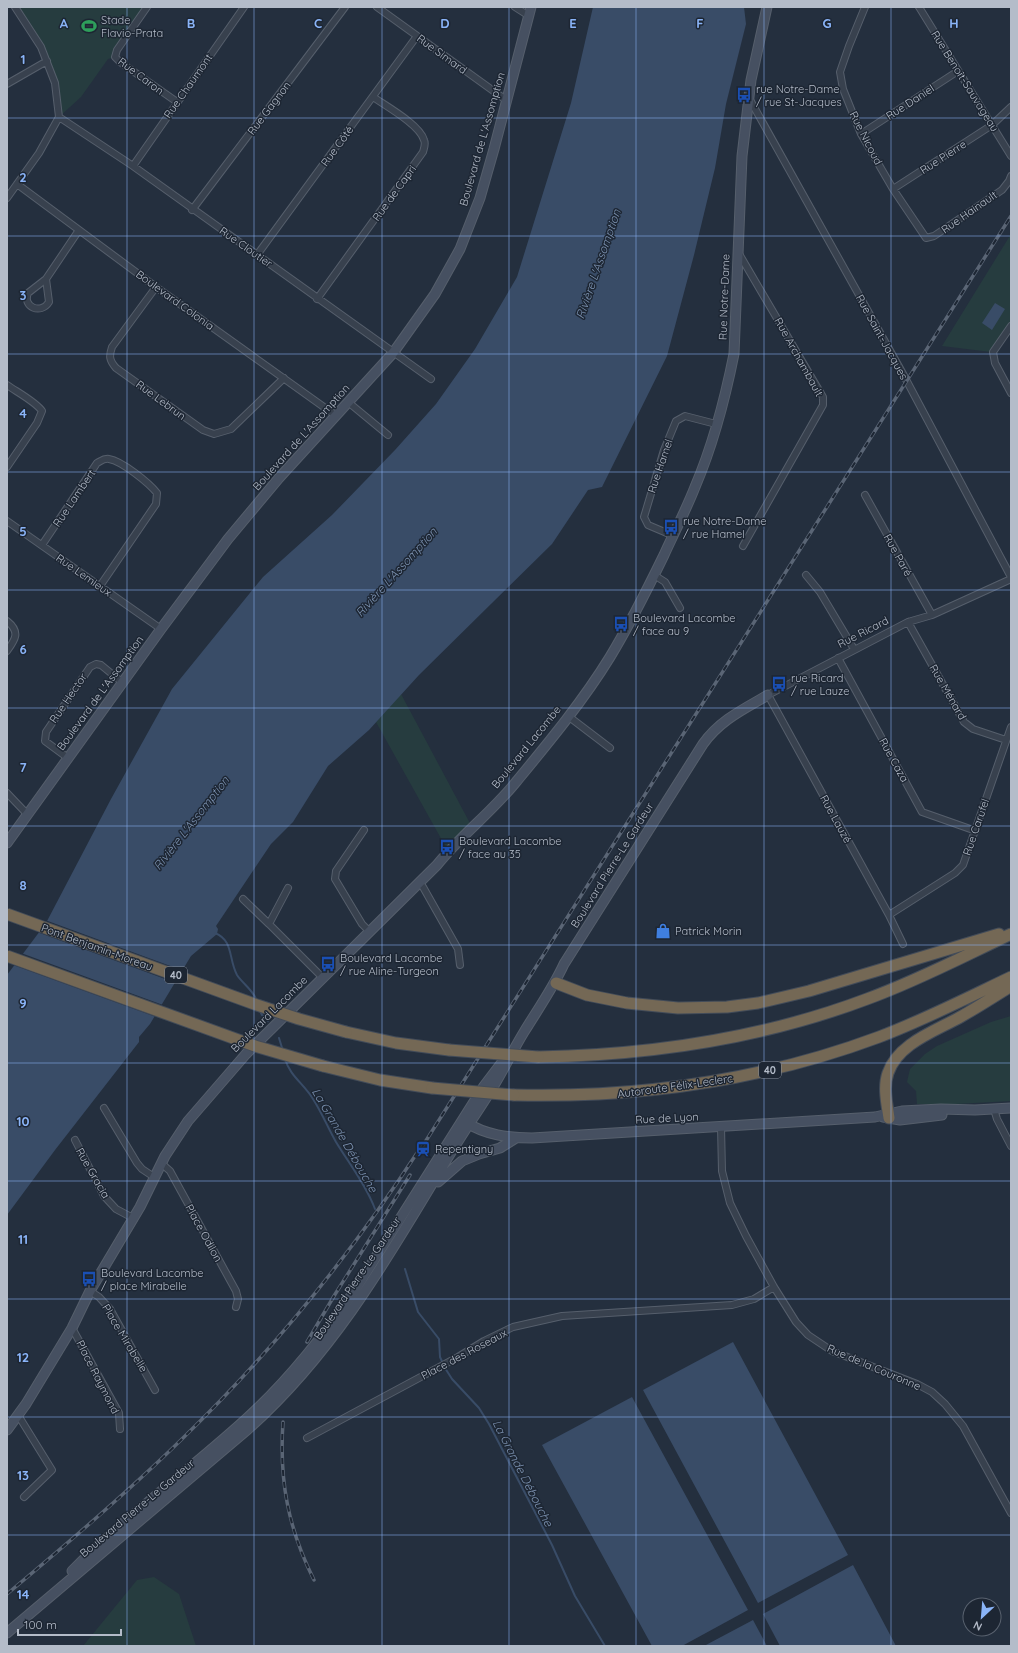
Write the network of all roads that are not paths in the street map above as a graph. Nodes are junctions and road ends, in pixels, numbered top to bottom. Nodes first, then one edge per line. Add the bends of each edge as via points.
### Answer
1 (15, 7) edge
2 (147, 7) edge
3 (244, 7) edge
4 (345, 7) edge
5 (377, 7) edge
6 (515, 7) edge
7 (767, 7) edge
8 (865, 7) edge
9 (919, 7) edge
10 (530, 12) edge
11 (417, 36) junction
12 (47, 61) junction
13 (958, 71) junction
14 (7, 84) edge
15 (373, 97) junction
16 (749, 98) junction
17 (506, 100) junction
18 (177, 102) junction
19 (1011, 107) edge
20 (59, 117) junction
21 (992, 125) junction
22 (861, 134) junction
23 (1011, 156) edge
24 (133, 166) junction
25 (1010, 178) edge
26 (17, 184) junction
27 (893, 188) junction
28 (7, 198) edge
29 (192, 210) junction
30 (80, 230) junction
31 (926, 238) joint
32 (738, 252) junction
33 (257, 255) junction
34 (46, 279) junction
35 (156, 287) junction
36 (317, 299) junction
37 (1011, 326) edge
38 (393, 353) junction
39 (284, 378) junction
40 (431, 379) dead end
41 (7, 385) edge
42 (1011, 393) edge
43 (348, 402) junction
44 (335, 415) junction
45 (716, 424) junction
46 (388, 435) dead end
47 (7, 467) edge
48 (865, 495) dead end
49 (7, 521) edge
50 (674, 536) junction
51 (42, 546) junction
52 (743, 546) dead end
53 (654, 575) junction
54 (806, 575) dead end
55 (1011, 578) edge
56 (100, 586) junction
57 (680, 608) dead end
58 (932, 615) junction
59 (7, 621) edge
60 (908, 622) junction
61 (161, 629) junction
62 (854, 649) junction
63 (7, 651) edge
64 (838, 658) junction
65 (123, 683) junction
66 (768, 695) junction
67 (568, 716) junction
68 (730, 716) joint
69 (1011, 727) edge
70 (1006, 740) junction
71 (610, 748) dead end
72 (68, 758) junction
73 (7, 793) edge
74 (28, 815) junction
75 (364, 830) dead end
76 (976, 831) junction
77 (7, 843) edge
78 (419, 882) junction
79 (288, 888) dead end
80 (243, 899) dead end
81 (7, 914) edge
82 (889, 915) junction
83 (269, 924) junction
84 (1011, 930) edge
85 (369, 931) junction
86 (1011, 934) edge
87 (903, 944) dead end
88 (7, 956) edge
89 (460, 965) dead end
90 (322, 977) junction
91 (1011, 978) edge
92 (556, 983) junction
93 (1011, 986) edge
94 (104, 1108) dead end
95 (1011, 1108) edge
96 (994, 1109) junction
97 (889, 1116) junction
98 (466, 1123) junction
99 (721, 1127) junction
100 (516, 1138) junction
101 (75, 1140) dead end
102 (1011, 1146) edge
103 (161, 1163) junction
104 (154, 1177) junction
105 (431, 1188) junction
106 (133, 1218) junction
107 (774, 1287) junction
108 (90, 1291) junction
109 (236, 1308) dead end
110 (72, 1328) junction
111 (155, 1390) dead end
112 (18, 1415) junction
113 (120, 1429) dead end
114 (7, 1430) edge
115 (307, 1438) dead end
116 (24, 1497) dead end
117 (1011, 1513) edge
118 (36, 1608) junction
119 (7, 1633) edge

1 - 12 street
2 - 18 street, Rue Caron via 116,50 115,57
3 - 18 street, Rue Chaumont
4 - 29 street, Rue Gagnon
5 - 11 street, Rue Simard
6 - 10 street
7 - 16 street, Rue Notre-Dame
8 - 22 street, Rue Nicoud via 840,72 843,89
9 - 13 street, Rue Benoît-Sauvageau
10 - 17 street, Boulevard de L'Assomption
11 - 15 street, Rue Côté
11 - 17 street, Rue Simard
12 - 14 street
12 - 20 street via 55,83
13 - 21 street, Rue Benoît-Sauvageau
13 - 22 street, Rue Daniel
15 - 33 street, Rue Côté
15 - 36 street, Rue de Capri via 418,130 425,145 423,152
16 - 32 street, Rue Notre-Dame via 742,156
16 - 55 street, Rue Saint-Jacques via 902,372
17 - 38 street, Boulevard de L'Assomption via 480,198 460,249 435,294
18 - 24 street, Rue Chaumont
19 - 21 street, Rue Pierre
20 - 24 street, Rue Cloutier
20 - 26 street via 39,153
21 - 23 street, Rue Benoît-Sauvageau
21 - 27 street, Rue Pierre
22 - 27 street, Rue Nicoud
24 - 29 street, Rue Cloutier
25 - 31 street, Rue Hainault via 1002,190 947,228
26 - 28 street
26 - 30 street, Boulevard Colonia
27 - 31 street, Rue Nicoud
29 - 33 street, Rue Cloutier
30 - 34 street
30 - 35 street, Boulevard Colonia
32 - 45 street, Rue Notre-Dame via 734,354 728,386
32 - 52 street, Rue Archambault via 823,397 823,405
33 - 36 street, Rue Cloutier
34 - 34 street via 28,293 28,303 33,308 44,308 49,302
35 - 39 street, Boulevard Colonia
35 - 39 street, Rue Lebrun via 112,347 110,362 190,422 214,434 231,429
36 - 38 street, Rue Cloutier
37 - 42 street via 993,352 995,363
38 - 40 street, Rue Cloutier
38 - 43 street, Boulevard de L'Assomption
39 - 44 street, Boulevard Colonia
41 - 47 street via 42,411 37,423
43 - 44 street, Boulevard de L'Assomption
43 - 46 street
44 - 61 street, Boulevard de L'Assomption via 228,539
45 - 50 street, Rue Notre-Dame via 704,464
45 - 50 street, Rue Hamel via 685,416 676,421 664,450 644,516 648,525
48 - 58 street, Rue Paré
49 - 51 street, Rue Lemieux
50 - 53 street, Rue Notre-Dame
51 - 56 street, Rue Lemieux
51 - 56 street, Rue Lambert via 98,463 109,459 123,466 152,487 157,493 156,504
53 - 57 street via 665,582
53 - 67 street, Boulevard Lacombe via 611,656
54 - 62 street via 820,592
55 - 58 street, Rue Ricard
56 - 61 street, Rue Lemieux
58 - 60 street, Rue Ricard
59 - 63 street via 15,630 16,636
60 - 62 street, Rue Ricard
60 - 70 street, Rue Ménard via 964,722 973,729
61 - 65 street, Boulevard de L'Assomption
62 - 64 street, Rue Ricard
64 - 66 street, Rue Ricard
64 - 76 street, Rue Caza via 922,812
65 - 72 street, Boulevard de L'Assomption
65 - 72 street, Rue Hector via 102,665 90,667 46,732 45,741
66 - 68 street, Rue Ricard
66 - 82 street, Rue Lauzé
67 - 71 street
67 - 78 street, Boulevard Lacombe via 514,784
68 - 92 street, Boulevard Pierre-Le Gardeur via 714,730 698,752 565,963
69 - 70 street, Rue Carufel
70 - 76 street, Rue Carufel
72 - 74 street, Boulevard de L'Assomption
73 - 74 street
74 - 77 street, Boulevard de L'Assomption
75 - 85 street via 336,871 335,879 362,924
76 - 82 street, Rue Carufel via 963,865 955,873
78 - 85 street, Boulevard Lacombe
78 - 89 street via 458,949
79 - 83 street
80 - 83 street
81 - 86 highway, Pont Benjamin-Moreau / 40, bridge via 257,1005 346,1032 396,1043 449,1050 538,1057 592,1056 660,1050 777,1028 869,999
82 - 87 street, Rue Lauzé
83 - 90 street
84 - 92 highway via 828,986 738,1006 696,1009 650,1006 596,997
85 - 90 street, Boulevard Lacombe
88 - 91 highway, Autoroute Félix-Leclerc / 40, bridge via 248,1043 324,1066 380,1080 432,1088 514,1095 573,1096 639,1092 705,1084 778,1068 879,1037
90 - 103 street, Boulevard Lacombe via 222,1080 185,1125
92 - 98 street, Boulevard Pierre-Le Gardeur via 524,1032 494,1086
93 - 97 highway via 909,1045 900,1054 891,1065 886,1079
94 - 104 street via 137,1164
95 - 96 street, Rue de Lyon
96 - 97 street, Rue de Lyon via 910,1119
96 - 102 street via 996,1119
97 - 99 street, Rue de Lyon
98 - 100 street, Rue de Lyon via 493,1134
98 - 105 street, Boulevard Pierre-Le Gardeur
98 - 118 street, Boulevard Pierre-Le Gardeur via 340,1312 289,1376 241,1424 87,1556
99 - 100 street, Rue de Lyon
99 - 107 street, Rue de la Couronne via 722,1171 727,1196
100 - 105 street via 500,1148 462,1161
101 - 106 street, Rue Gracia via 104,1196 116,1209
103 - 104 street, Boulevard Lacombe
103 - 109 street, Place Odilon via 170,1171 236,1291
104 - 106 street, Boulevard Lacombe
105 - 118 street, Boulevard Pierre-Le Gardeur via 344,1323 283,1396 238,1438
106 - 108 street, Boulevard Lacombe
107 - 115 street, Place des Roseaux via 754,1299 732,1305 562,1316 504,1331
107 - 117 street, Rue de la Couronne via 796,1322 816,1341 840,1355 917,1384 932,1392 945,1404 963,1426
108 - 110 street, Boulevard Lacombe
108 - 111 street, Place Mirabelle via 110,1309
110 - 112 street, Boulevard Lacombe
110 - 113 street, Place Raymond via 119,1413
112 - 114 street, Boulevard Lacombe
112 - 116 street via 52,1470
118 - 119 street, Boulevard Pierre-Le Gardeur

